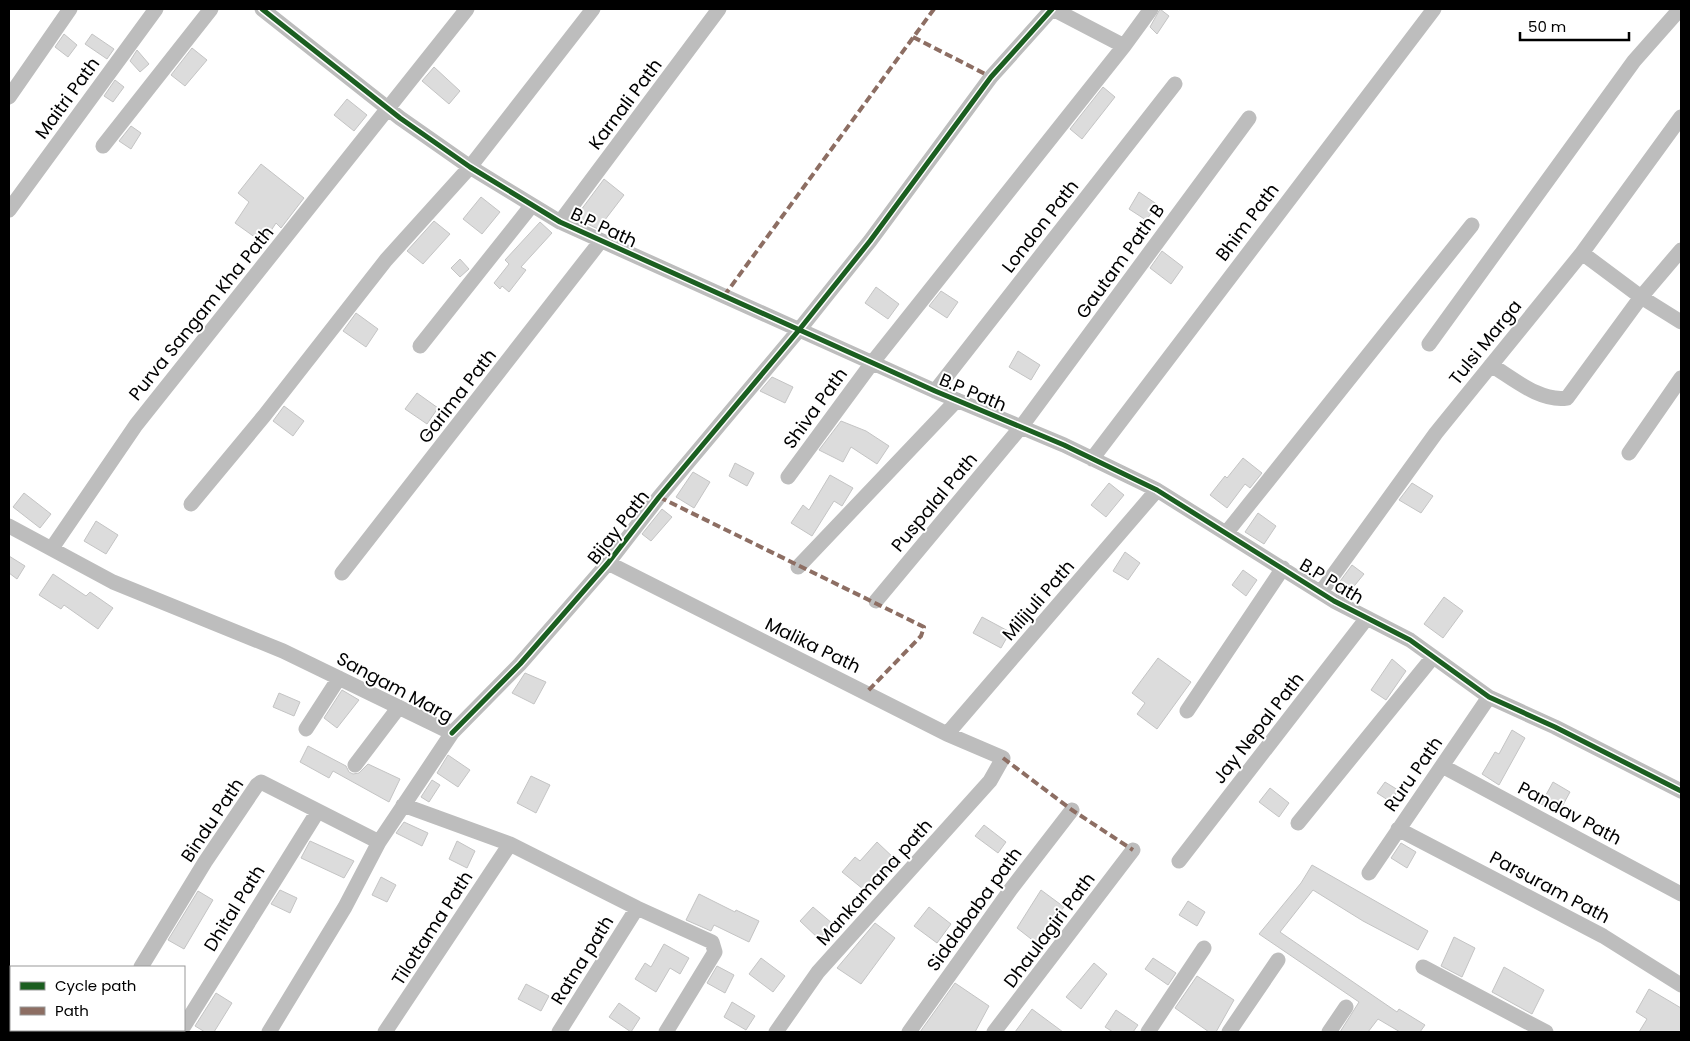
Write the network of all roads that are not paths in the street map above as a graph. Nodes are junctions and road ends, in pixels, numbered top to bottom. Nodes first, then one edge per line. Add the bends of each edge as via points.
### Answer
1 (70, 9) edge
2 (156, 9) edge
3 (211, 9) edge
4 (262, 9) edge
5 (467, 9) edge
6 (593, 9) edge
7 (720, 9) edge
8 (1052, 9) edge
9 (1151, 9) edge
10 (1434, 9) edge
11 (1680, 9) edge
12 (1124, 46) junction
13 (1175, 84) dead end
14 (9, 97) edge
15 (388, 108) junction
16 (1681, 117) edge
17 (1249, 118) dead end
18 (103, 146) dead end
19 (470, 168) junction
20 (532, 205) junction
21 (9, 210) edge
22 (560, 222) junction
23 (1472, 225) dead end
24 (600, 242) junction
25 (1681, 250) edge
26 (1582, 253) junction
27 (1641, 297) junction
28 (1681, 322) edge
29 (799, 330) junction
30 (1430, 344) dead end
31 (420, 346) dead end
32 (872, 363) junction
33 (1491, 365) junction
34 (1681, 378) edge
35 (935, 391) junction
36 (957, 400) junction
37 (1021, 427) junction
38 (1630, 453) dead end
39 (1092, 459) junction
40 (788, 476) dead end
41 (1157, 490) junction
42 (190, 504) dead end
43 (9, 526) edge
44 (1227, 532) junction
45 (52, 548) junction
46 (608, 563) junction
47 (798, 567) dead end
48 (1283, 568) junction
49 (342, 574) dead end
50 (1321, 592) junction
51 (876, 601) dead end
52 (1367, 618) junction
53 (1433, 657) junction
54 (339, 678) junction
55 (1489, 698) junction
56 (399, 706) junction
57 (1187, 711) dead end
58 (306, 729) dead end
59 (452, 733) junction
60 (948, 734) junction
61 (1003, 758) joint
62 (355, 764) dead end
63 (1442, 766) junction
64 (1681, 791) edge
65 (403, 806) junction
66 (1072, 810) dead end
67 (318, 812) junction
68 (1298, 823) dead end
69 (1398, 829) junction
70 (379, 842) junction
71 (510, 844) junction
72 (1133, 850) dead end
73 (1179, 861) dead end
74 (1369, 873) dead end
75 (1681, 894) edge
76 (637, 908) junction
77 (1204, 948) dead end
78 (1278, 960) dead end
79 (142, 966) edge
80 (1422, 967) dead end
81 (1681, 985) edge
82 (1346, 1007) dead end
83 (185, 1024) edge
84 (269, 1032) edge
85 (385, 1032) edge
86 (559, 1032) edge
87 (666, 1032) edge
88 (776, 1032) edge
89 (909, 1032) edge
90 (994, 1032) edge
91 (1148, 1032) edge
92 (1229, 1032) edge
93 (1328, 1032) edge
94 (1546, 1032) edge

1 - 14 street
2 - 21 street, Maitri Path
3 - 18 street
4 - 15 street, B.P Path
5 - 15 street, Purva Sangam Kha Path
6 - 19 street
7 - 22 street, Karnali Path
8 - 12 street
8 - 29 street, Bijay Path via 991,77 910,188
9 - 12 street, Shiva Path
10 - 39 street, Bhim Path
11 - 30 street via 1634,61
12 - 32 street, Shiva Path
13 - 35 street, London Path
15 - 19 street, B.P Path
15 - 45 street, Purva Sangam Kha Path via 136,425
16 - 26 street, Tulsi Marga
17 - 37 street, Gautam Path B
19 - 20 street, B.P Path
19 - 42 street via 386,260 264,416
20 - 22 street, B.P Path
20 - 31 street
22 - 24 street, B.P Path
23 - 44 street
24 - 29 street, B.P Path
24 - 49 street, Garima Path
25 - 27 street
26 - 27 street
26 - 33 street, Tulsi Marga
27 - 28 street
27 - 33 street via 1567,398 1554,400 1542,395
29 - 32 street, B.P Path
29 - 46 street, Bijay Path via 689,460
32 - 35 street, B.P Path
32 - 40 street, Shiva Path
33 - 50 street, Tulsi Marga via 1436,433
34 - 38 street
35 - 36 street, B.P Path
36 - 37 street, B.P Path
36 - 47 street
37 - 39 street, B.P Path
37 - 51 street, Puspalal Path
39 - 41 street, B.P Path
41 - 44 street, B.P Path
41 - 60 street, Milijuli Path
43 - 45 street, Sangam Marg
44 - 48 street, B.P Path
45 - 54 street, Sangam Marg via 113,582 282,650
46 - 59 street, Bijay Path via 520,664
46 - 60 street, Malika Path
48 - 50 street, B.P Path
48 - 57 street
50 - 52 street, B.P Path
52 - 53 street, B.P Path via 1410,640
52 - 73 street, Jay Nepal Path
53 - 55 street, B.P Path
53 - 68 street
54 - 56 street, Sangam Marg
54 - 58 street
55 - 63 street, Ruru Path
55 - 64 street, B.P Path via 1555,727
56 - 59 street, Sangam Marg
56 - 62 street
59 - 65 street, Sangam Marg
60 - 61 street, Malika Path
61 - 88 street, Mankamana path via 990,782 818,972
63 - 69 street, Ruru Path
63 - 75 street, Pandav Path
65 - 70 street, Sangam Marg
65 - 71 street
66 - 89 street, Siddababa path
67 - 70 street, Bindu Path
67 - 79 street, Bindu Path via 264,782 257,785
67 - 83 street, Dhital Path
69 - 74 street, Ruru Path
69 - 81 street, Parsuram Path via 1602,936
70 - 84 street, Sangam Marg via 345,906
71 - 76 street
71 - 85 street, Tilottama Path
72 - 90 street, Dhaulagiri Path
76 - 86 street, Ratna path
76 - 87 street via 712,942 715,952
77 - 91 street
78 - 92 street
80 - 94 street
82 - 93 street

